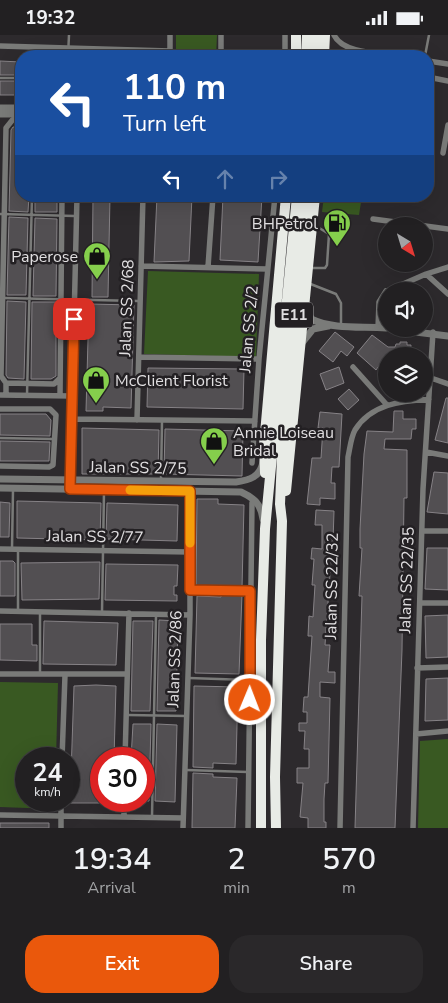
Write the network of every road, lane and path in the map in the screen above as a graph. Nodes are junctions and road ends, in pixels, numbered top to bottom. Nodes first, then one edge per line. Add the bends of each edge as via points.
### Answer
1 (69, 35) edge
2 (170, 35) edge
3 (221, 35) edge
4 (285, 35) edge
5 (296, 35) edge
6 (307, 35) edge
7 (316, 35) edge
8 (325, 35) edge
9 (334, 35) edge
10 (429, 35) edge
11 (0, 46) edge
12 (68, 48) junction
13 (102, 50) edge
14 (170, 50) edge
15 (221, 50) edge
16 (284, 50) edge
17 (296, 50) edge
18 (306, 50) edge
19 (315, 50) edge
20 (324, 50) edge
21 (361, 50) edge
22 (426, 50) edge
23 (434, 62) edge
24 (448, 64) edge
25 (0, 78) edge
26 (15, 78) edge
27 (434, 78) edge
28 (448, 81) edge
29 (0, 108) edge
30 (15, 108) edge
31 (0, 114) edge
32 (15, 114) edge
33 (15, 117) edge
34 (448, 125) edge
35 (443, 153) dead end
36 (32, 202) edge
37 (62, 202) edge
38 (77, 202) edge
39 (143, 202) edge
40 (213, 202) edge
41 (274, 202) edge
42 (285, 202) edge
43 (297, 202) edge
44 (304, 202) edge
45 (314, 202) edge
46 (2, 214) edge
47 (32, 215) junction
48 (61, 215) junction
49 (76, 216) junction
50 (373, 219) dead end
51 (312, 223) junction
52 (448, 229) edge
53 (141, 266) junction
54 (208, 267) junction
55 (448, 267) edge
56 (308, 268) junction
57 (267, 269) junction
58 (426, 274) junction
59 (407, 282) edge
60 (307, 283) junction
61 (448, 294) edge
62 (1, 298) edge
63 (30, 298) junction
64 (61, 299) junction
65 (74, 300) junction
66 (140, 301) junction
67 (305, 301) junction
68 (337, 325) junction
69 (378, 327) edge
70 (433, 333) edge
71 (448, 336) edge
72 (300, 347) junction
73 (139, 357) junction
74 (259, 359) junction
75 (353, 367) dead end
76 (60, 378) junction
77 (433, 379) edge
78 (6, 383) junction
79 (28, 383) junction
80 (448, 384) edge
81 (3, 395) edge
82 (27, 395) junction
83 (60, 396) junction
84 (72, 396) junction
85 (408, 402) edge
86 (429, 402) edge
87 (387, 405) junction
88 (0, 409) edge
89 (72, 419) junction
90 (137, 420) junction
91 (162, 421) junction
92 (255, 421) junction
93 (278, 434) junction
94 (0, 438) edge
95 (55, 439) junction
96 (426, 451) junction
97 (448, 456) edge
98 (264, 459) junction
99 (252, 463) dead end
100 (0, 466) edge
101 (0, 479) edge
102 (70, 480) junction
103 (161, 481) junction
104 (0, 488) edge
105 (13, 488) junction
106 (70, 489) junction
107 (104, 489) junction
108 (190, 491) junction
109 (268, 494) junction
110 (252, 503) dead end
111 (282, 521) junction
112 (265, 529) junction
113 (422, 531) junction
114 (448, 531) edge
115 (0, 549) edge
116 (15, 549) junction
117 (103, 550) junction
118 (190, 552) junction
119 (190, 590) junction
120 (250, 591) junction
121 (420, 603) junction
122 (448, 603) edge
123 (0, 611) edge
124 (18, 612) junction
125 (40, 612) junction
126 (102, 613) junction
127 (129, 613) junction
128 (156, 614) junction
129 (190, 615) junction
130 (448, 667) edge
131 (417, 668) junction
132 (0, 674) edge
133 (128, 674) junction
134 (40, 675) junction
135 (65, 675) junction
136 (187, 678) junction
137 (250, 680) junction
138 (126, 715) junction
139 (153, 715) junction
140 (186, 716) junction
141 (448, 731) edge
142 (416, 734) junction
143 (62, 747) edge
144 (125, 747) edge
145 (185, 770) junction
146 (249, 772) junction
147 (61, 812) edge
148 (124, 812) edge
149 (0, 815) edge
150 (61, 816) junction
151 (124, 817) junction
152 (152, 817) junction
153 (183, 818) junction
154 (61, 828) edge
155 (183, 828) edge
156 (248, 828) edge
157 (261, 828) edge
158 (276, 828) edge
159 (340, 828) edge
160 (413, 828) edge

1 - 12 lane
2 - 14 street
3 - 15 street
4 - 16 street
5 - 17 highway
6 - 18 highway
7 - 19 highway
8 - 20 highway
9 - 21 street via 348,48
10 - 22 lane
11 - 12 street
12 - 13 street
23 - 24 street
25 - 26 lane
27 - 28 street
29 - 30 street
31 - 32 street
33 - 46 street via 6,128
34 - 35 street
36 - 47 lane
37 - 48 street
38 - 49 street
39 - 53 street, Jalan SS 2/68
40 - 54 street
41 - 57 street, Jalan SS 2/2
42 - 98 highway
43 - 93 highway, E11
44 - 93 highway, E11
45 - 51 highway
46 - 47 lane
46 - 62 street
47 - 48 lane
47 - 63 lane
48 - 49 lane
48 - 64 street
49 - 65 street
50 - 52 street
51 - 56 highway
51 - 56 lane via 329,234 327,265 325,268
53 - 54 street
53 - 66 street, Jalan SS 2/68
54 - 57 street
55 - 58 street
56 - 60 highway
57 - 74 street, Jalan SS 2/2
58 - 59 street
58 - 61 street
60 - 67 highway
60 - 68 lane via 336,294 341,303
62 - 63 lane
62 - 78 street via 1,376
63 - 64 lane
63 - 79 lane
64 - 65 lane
64 - 76 street
65 - 66 lane
65 - 84 street
66 - 73 street, Jalan SS 2/68
67 - 68 street via 311,319
67 - 72 highway
68 - 69 street
68 - 72 street via 314,329
70 - 71 street
72 - 111 highway
73 - 74 street
73 - 90 street, Jalan SS 2/68
74 - 92 street, Jalan SS 2/2
75 - 87 street
76 - 79 street via 54,384
76 - 83 street
77 - 80 street
78 - 79 street
78 - 81 street
79 - 82 lane
81 - 82 street
82 - 83 street
83 - 84 street
84 - 89 street
85 - 87 street, Jalan SS 22/32
86 - 96 street, Jalan SS 22/35
87 - 159 street, Jalan SS 22/32 via 375,410 354,431 348,457
88 - 95 street via 50,409 56,415
89 - 90 street
89 - 102 street
90 - 91 street
91 - 92 street
91 - 103 lane
92 - 99 street, Jalan SS 2/2
93 - 109 highway, E11
93 - 111 highway, E11
94 - 95 lane
95 - 100 street via 54,461 50,467
96 - 97 street
96 - 113 street, Jalan SS 22/35
98 - 103 street, Jalan SS 2/75 via 258,474 247,481
98 - 109 highway
101 - 102 street, Jalan SS 2/75
102 - 103 street, Jalan SS 2/75
102 - 106 street
104 - 105 street, Jalan SS 2/75
105 - 106 street, Jalan SS 2/75
105 - 116 lane
106 - 107 street, Jalan SS 2/75
107 - 108 street, Jalan SS 2/75
107 - 117 lane
108 - 112 street, Jalan SS 2/75 via 240,492 252,497 262,510
108 - 118 street, Jalan SS 2/86
109 - 112 highway, E11
110 - 120 street
111 - 158 highway, E11 via 274,777
112 - 157 highway, E11 via 261,641
113 - 114 street
113 - 121 street, Jalan SS 22/35
115 - 116 street, Jalan SS 2/77
116 - 117 street, Jalan SS 2/77
116 - 124 lane
117 - 118 street, Jalan SS 2/77
117 - 126 lane
118 - 119 street, Jalan SS 2/86
119 - 120 lane
119 - 129 street, Jalan SS 2/86
120 - 137 street
121 - 122 street
121 - 131 street, Jalan SS 22/35
123 - 124 street
124 - 125 street
125 - 126 street
125 - 134 lane
126 - 127 street
127 - 128 street
127 - 133 street
128 - 129 street
128 - 139 lane
129 - 136 street, Jalan SS 2/86
130 - 131 street
131 - 142 street, Jalan SS 22/35
132 - 134 street
133 - 135 street
133 - 138 street
134 - 135 street
135 - 143 street
136 - 137 lane
136 - 140 street, Jalan SS 2/86
137 - 146 street
138 - 139 lane
138 - 144 street
139 - 140 lane
139 - 152 lane
140 - 145 street, Jalan SS 2/86
141 - 142 street
142 - 160 street, Jalan SS 22/35
145 - 146 lane
145 - 153 street, Jalan SS 2/86
146 - 156 street
147 - 150 street
148 - 151 street
149 - 150 street
150 - 151 street
150 - 154 street
151 - 152 street
152 - 153 street
153 - 155 street, Jalan SS 2/86

